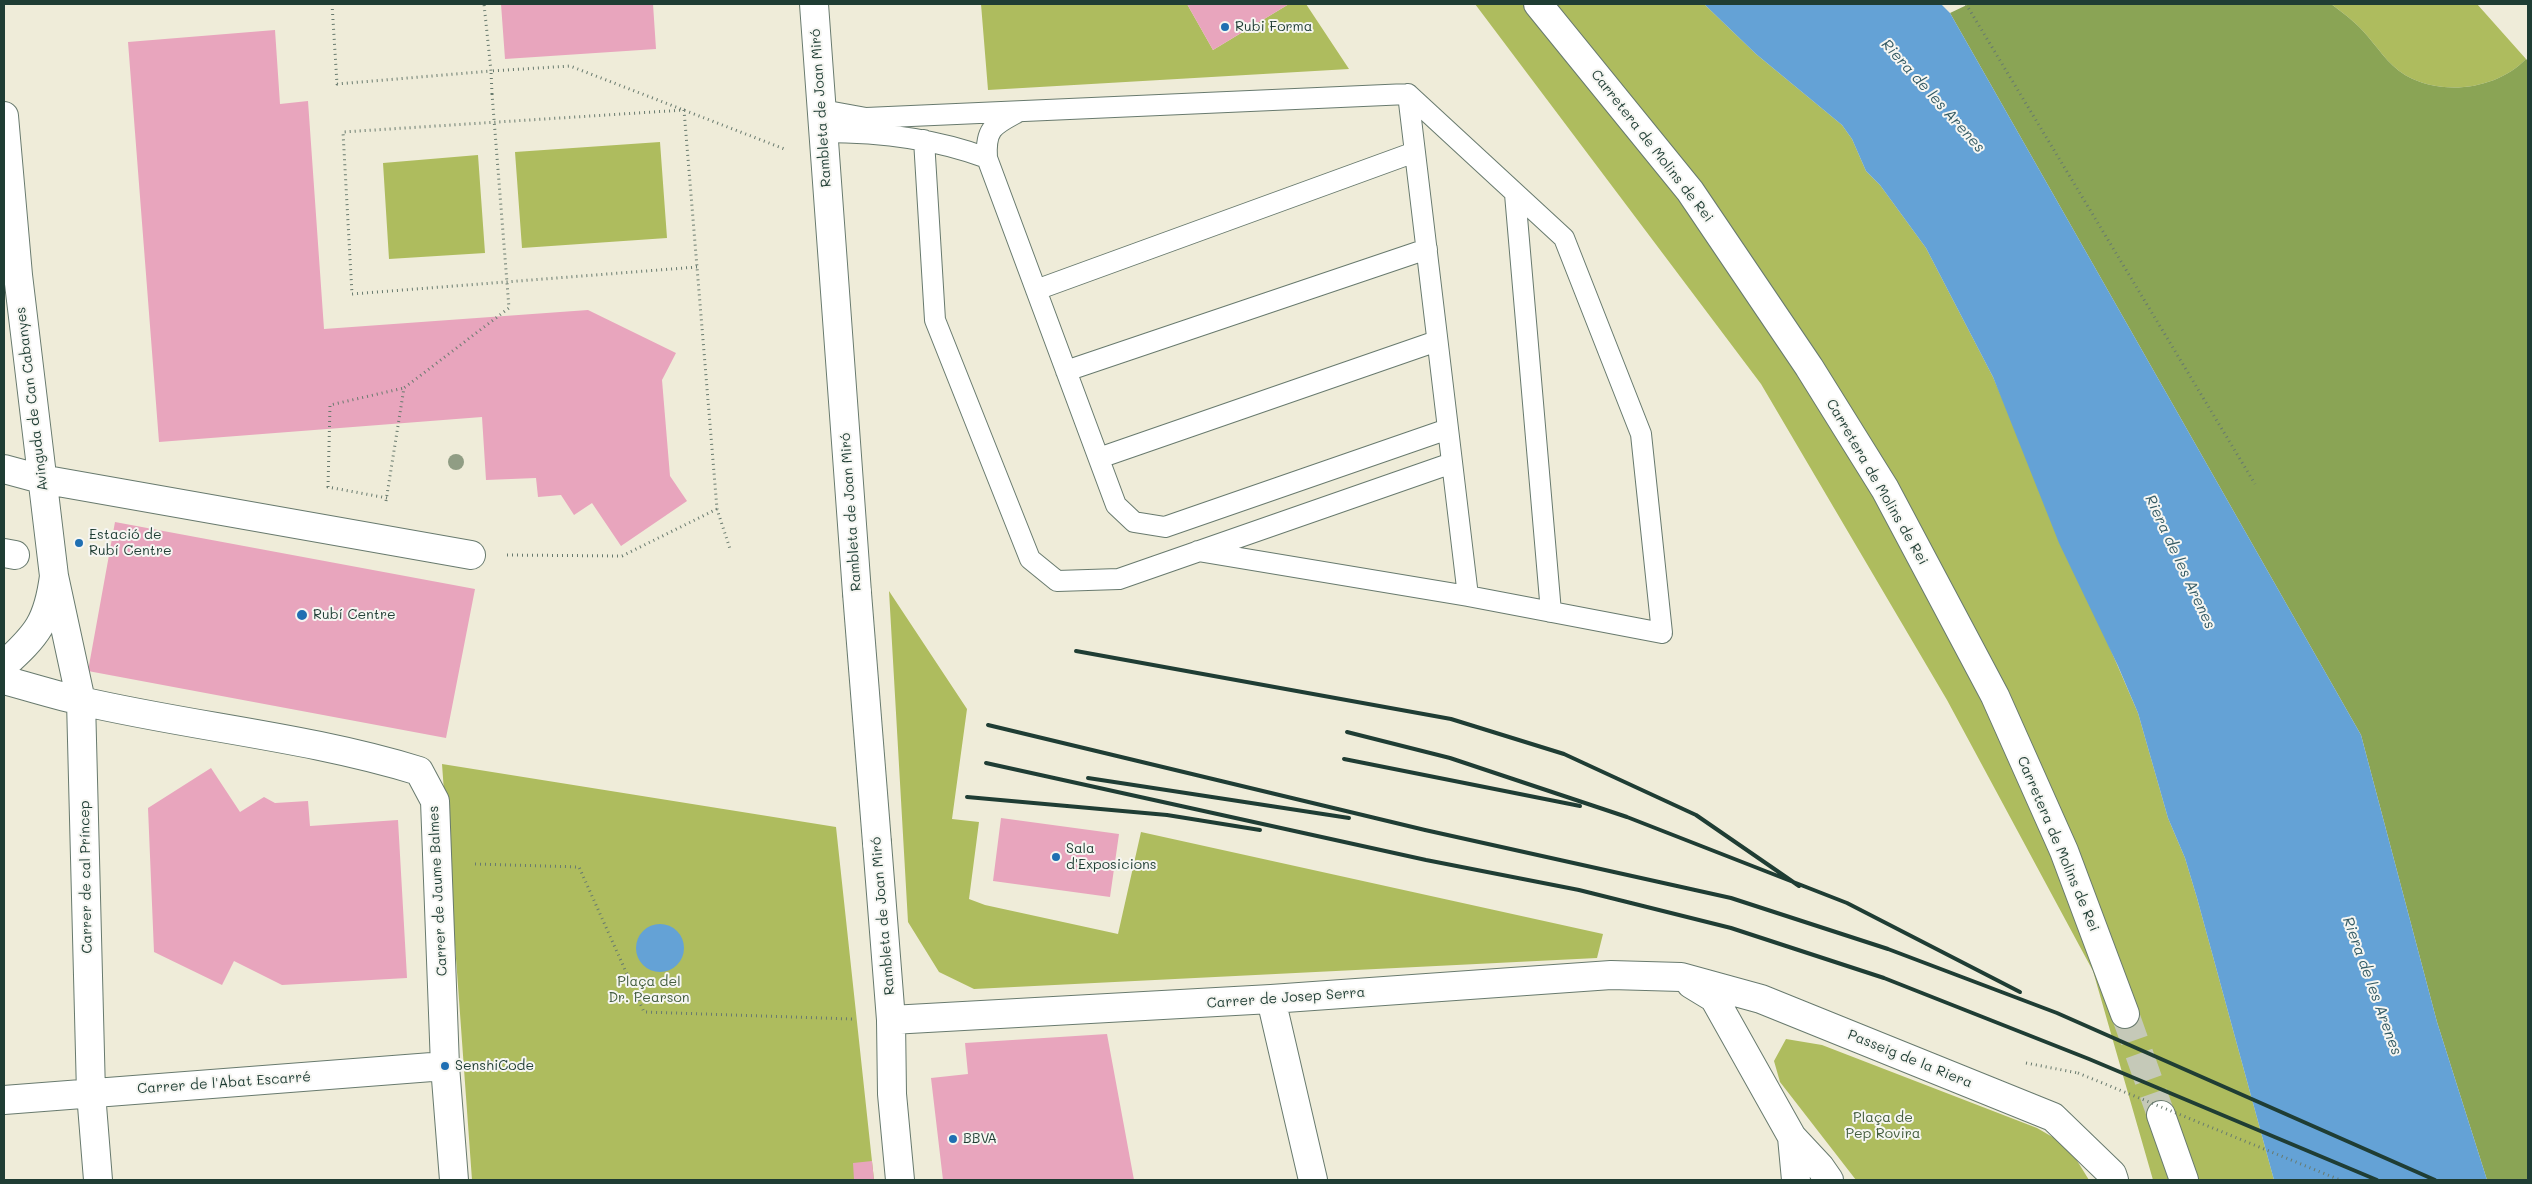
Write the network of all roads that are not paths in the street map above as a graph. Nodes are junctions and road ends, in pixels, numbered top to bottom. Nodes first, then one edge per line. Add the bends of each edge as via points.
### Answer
1 (814, 4) edge
2 (1538, 4) edge
3 (1408, 94) junction
4 (1020, 111) junction
5 (4, 116) edge
6 (823, 121) junction
7 (924, 140) junction
8 (1415, 152) junction
9 (987, 158) junction
10 (1516, 194) junction
11 (1426, 248) junction
12 (1036, 290) junction
13 (1437, 340) junction
14 (1066, 371) junction
15 (1448, 430) junction
16 (1099, 458) junction
17 (1452, 463) junction
18 (4, 469) edge
19 (41, 479) junction
20 (1198, 551) junction
21 (471, 555) road end
22 (54, 576) junction
23 (1468, 596) junction
24 (1551, 612) junction
25 (4, 665) edge
26 (4, 680) edge
27 (81, 701) junction
28 (1681, 978) junction
29 (1271, 999) junction
30 (2125, 1014) tunnel mouth
31 (891, 1020) junction
32 (445, 1066) junction
33 (91, 1093) junction
34 (4, 1100) edge
35 (2161, 1115) tunnel mouth
36 (1792, 1138) junction
37 (98, 1180) edge
38 (454, 1180) edge
39 (900, 1180) edge
40 (1313, 1180) edge
41 (1796, 1180) edge
42 (1829, 1180) edge
43 (2114, 1180) edge
44 (2184, 1180) edge

1 - 6 street, Rambleta de Joan Miró
2 - 30 street, Carretera de Molins de Rei via 1690,191 1809,367 1885,489 1995,696 2064,851
3 - 4 lane
3 - 8 lane
3 - 10 lane
4 - 6 lane
4 - 9 lane via 995,125 986,141
5 - 19 street, Avinguda de Can Cabanyes
6 - 7 lane
6 - 31 street, Rambleta de Joan Miró, bridge
7 - 9 lane
7 - 20 lane via 936,320 1030,559 1057,581 1119,580
8 - 11 lane
8 - 12 lane
9 - 12 lane
10 - 24 lane
10 - 24 lane via 1564,238 1642,434 1662,633
11 - 13 lane
11 - 14 lane
12 - 14 lane
13 - 15 lane
13 - 16 lane
14 - 16 lane
15 - 16 lane via 1165,527 1134,522 1116,505
15 - 17 lane
17 - 20 lane
17 - 23 lane
18 - 19 street
19 - 21 street
19 - 22 street, Avinguda de Can Cabanyes
20 - 23 lane
22 - 25 street, Avinguda de Can Cabanyes via 51,603 32,639
22 - 27 street, Carrer de cal Príncep
23 - 24 lane
26 - 27 street
27 - 32 street, Carrer de Jaume Balmes via 239,730 419,771 435,801
27 - 33 street, Carrer de cal Príncep
28 - 29 street, Carrer de Josep Serra via 1611,975
28 - 36 street via 1714,998
28 - 43 street, Passeig de la Riera via 1761,999 2054,1117 2112,1174
29 - 31 street, Carrer de Josep Serra
29 - 40 street
31 - 39 street, Rambleta de Joan Miró via 892,1094
32 - 33 street, Carrer de l'Abat Escarré
32 - 38 street, Carrer de Jaume Balmes
33 - 34 street, Carrer de l'Abat Escarré
33 - 37 street, Carrer de cal Príncep
35 - 44 street
36 - 41 street
36 - 42 street via 1820,1166

